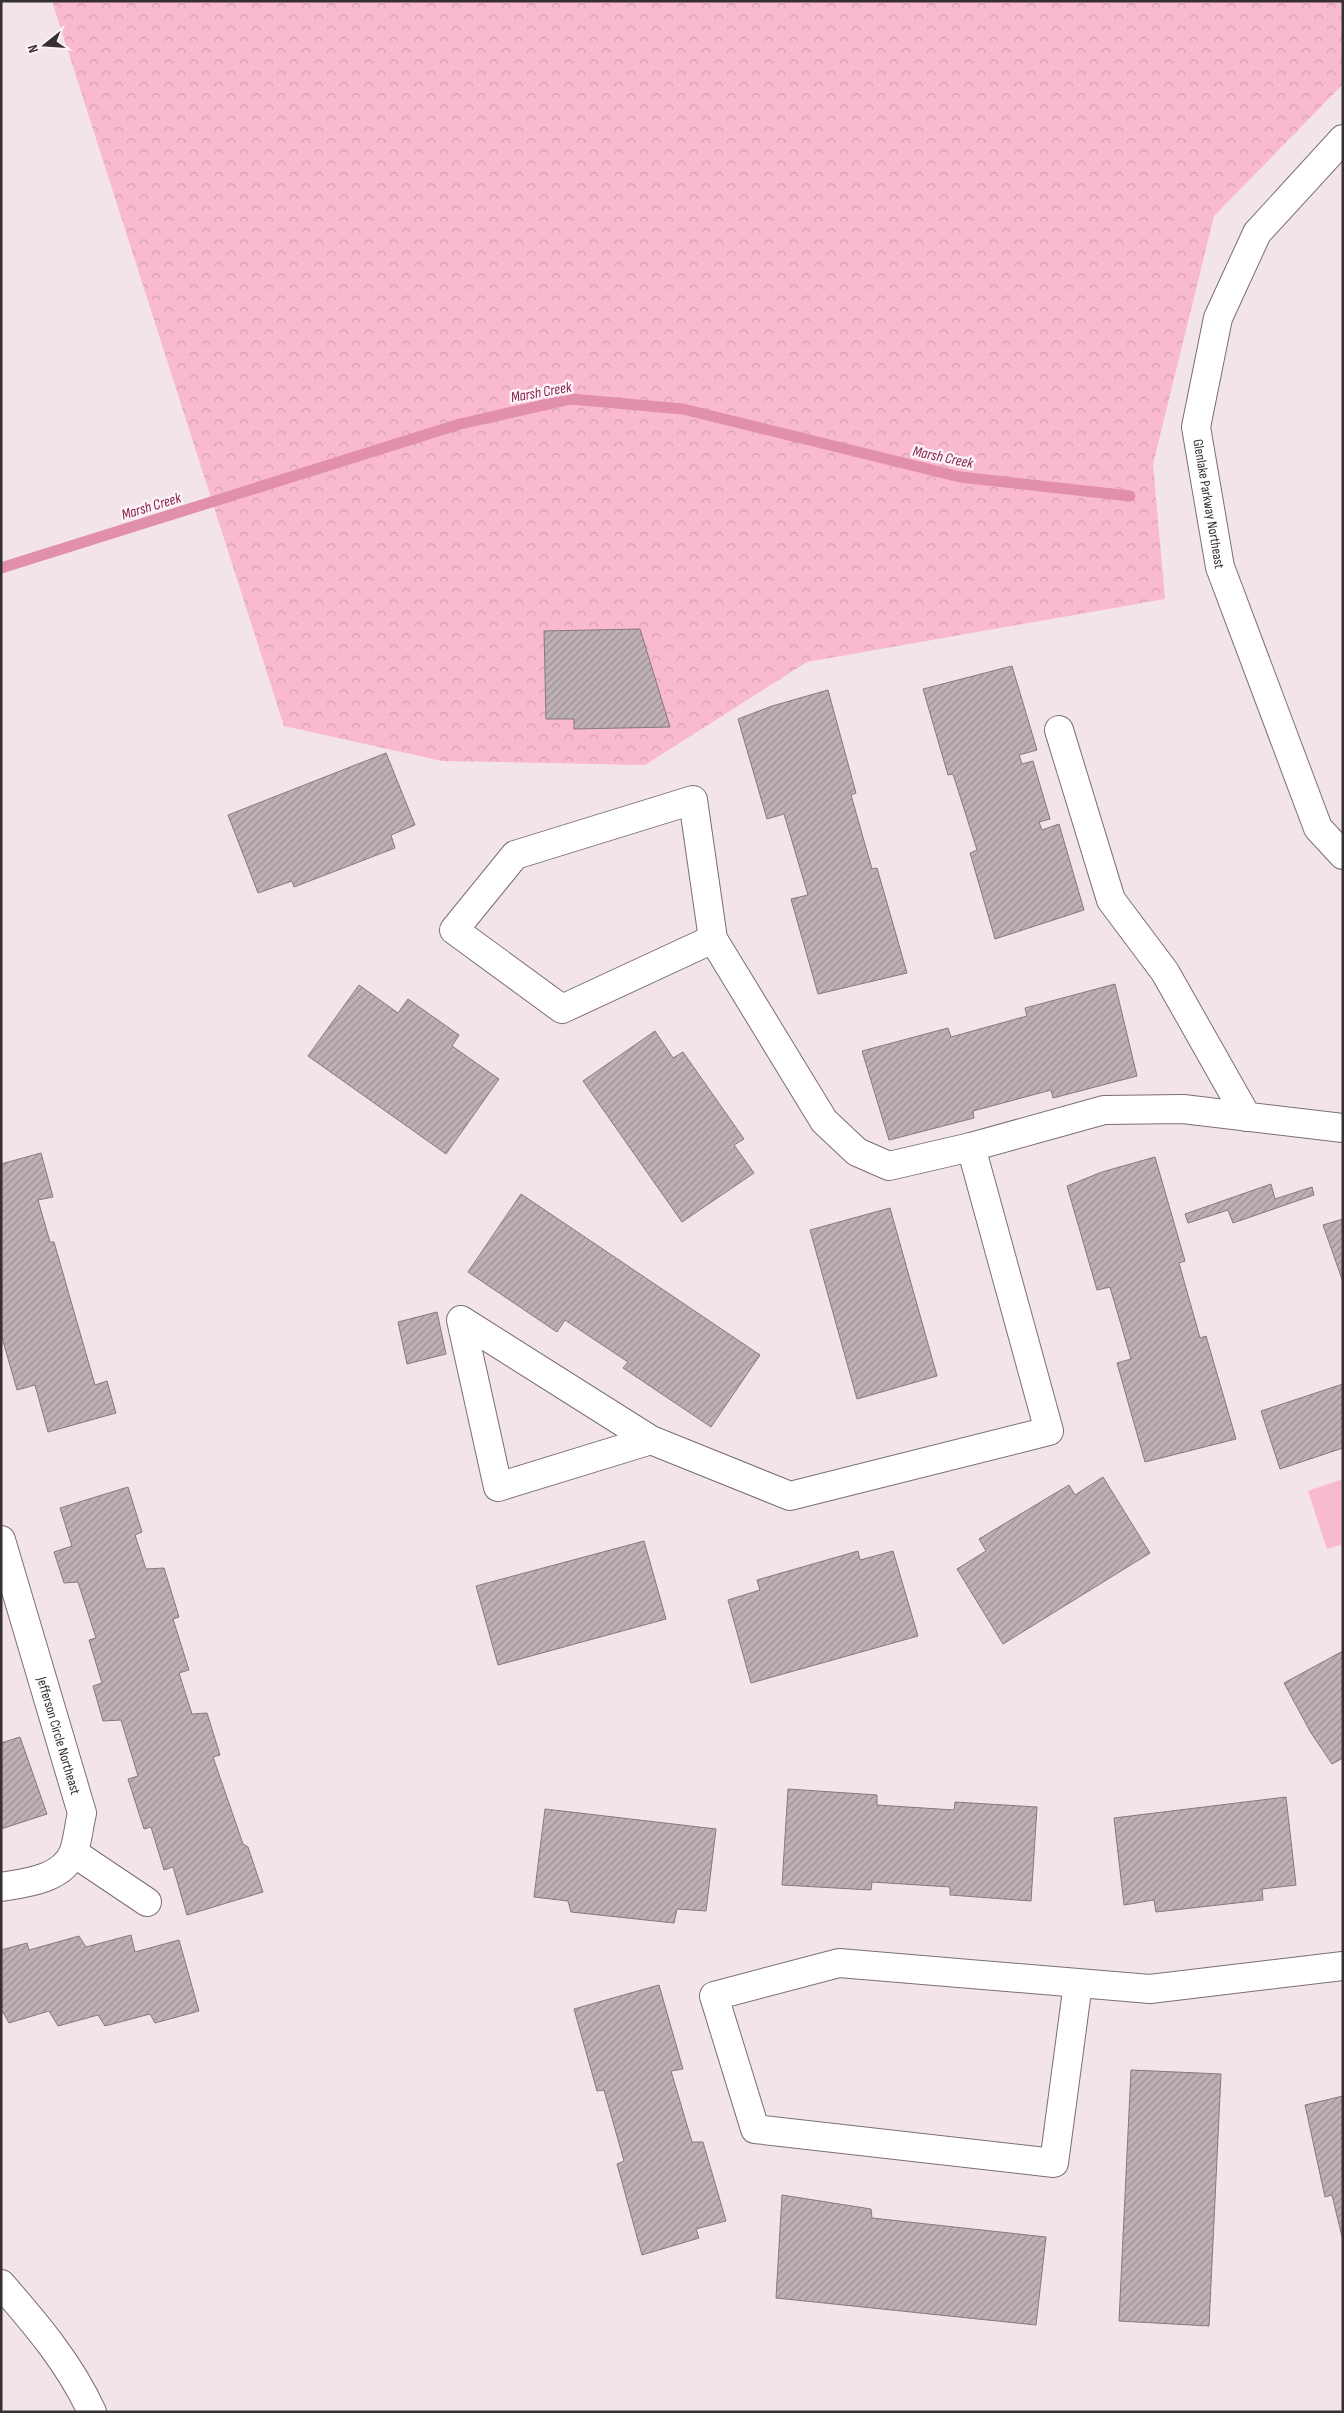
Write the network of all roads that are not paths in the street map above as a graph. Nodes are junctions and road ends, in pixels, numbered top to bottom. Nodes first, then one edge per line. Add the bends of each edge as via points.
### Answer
1 (1343, 139) edge
2 (1059, 730) dead end
3 (1343, 855) edge
4 (713, 939) junction
5 (1247, 1117) junction
6 (1343, 1128) edge
7 (971, 1147) junction
8 (652, 1440) junction
9 (1, 1540) edge
10 (74, 1852) junction
11 (1, 1887) edge
12 (147, 1902) dead end
13 (1343, 1966) edge
14 (1078, 1983) junction
15 (1, 2284) edge
16 (92, 2412) edge

1 - 3 street, Glenlake Parkway Northeast via 1257,233 1218,318 1196,427 1220,567 1318,828
2 - 5 street via 1111,900 1165,972
4 - 4 street via 562,1009 454,930 514,855 693,800
4 - 7 street via 824,1121 857,1152 889,1166
5 - 6 street
5 - 7 street via 1183,1109 1104,1110
7 - 8 street via 1049,1431 790,1496
8 - 8 street via 498,1487 461,1320 503,1346
9 - 10 street, Jefferson Circle Northeast via 82,1813
10 - 11 street via 60,1869 36,1882
10 - 12 street
13 - 14 street via 1150,1989
14 - 14 street via 840,1963 714,1996 755,2129 1054,2163
15 - 16 street via 44,2333

